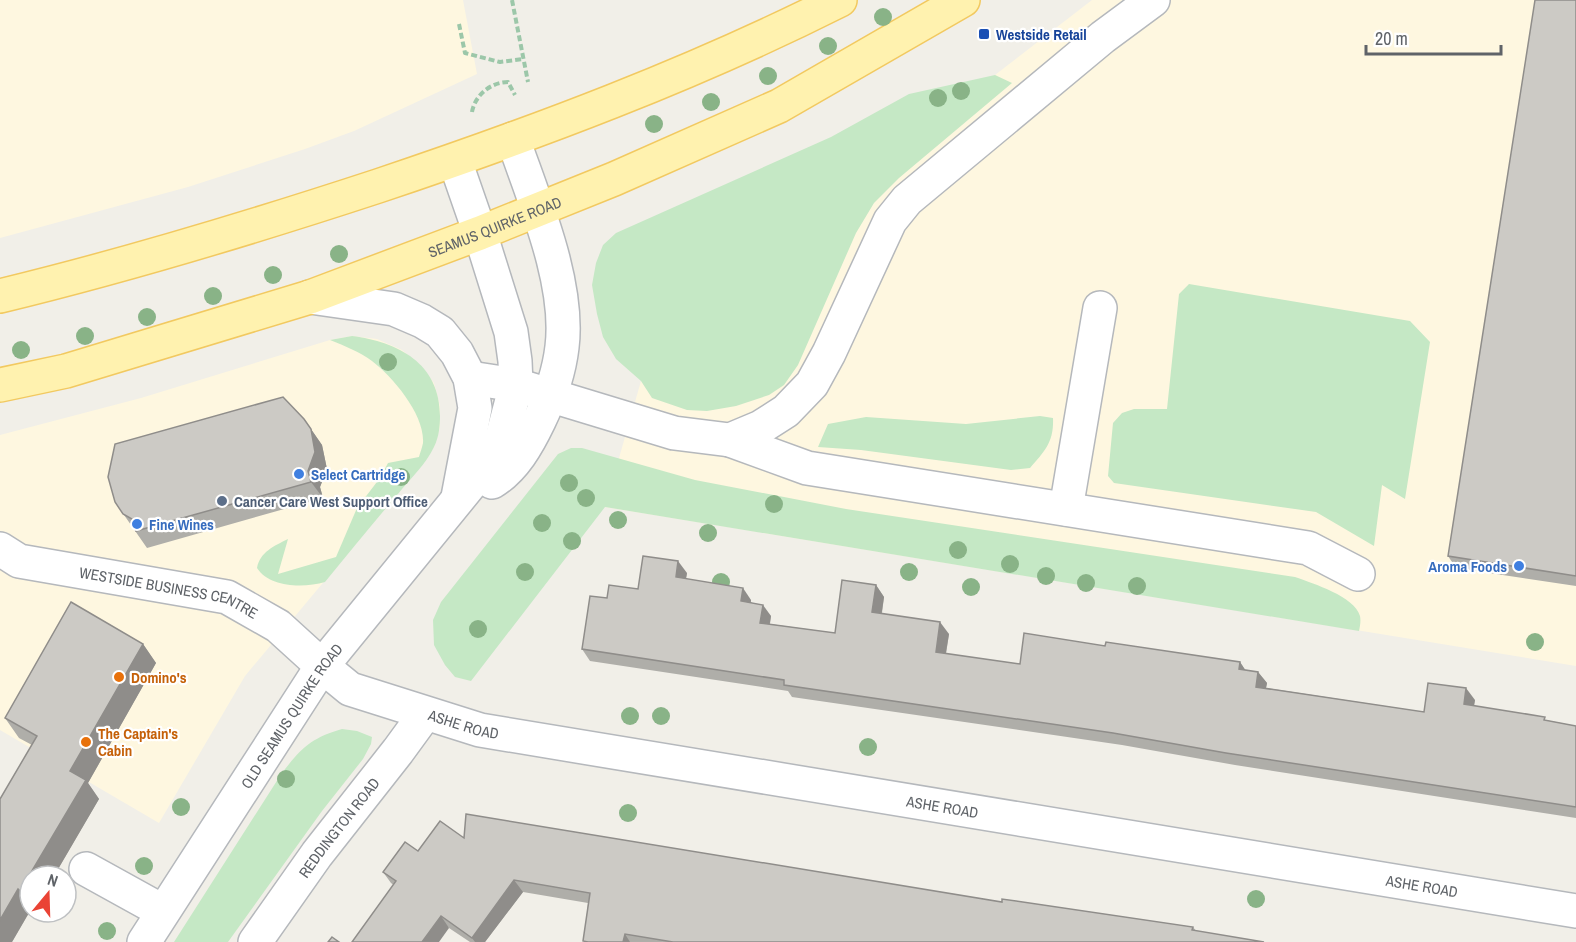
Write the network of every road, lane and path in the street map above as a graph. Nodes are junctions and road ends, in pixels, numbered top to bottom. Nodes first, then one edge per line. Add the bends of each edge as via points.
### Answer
1 (512, 0) edge
2 (840, 0) edge
3 (963, 0) edge
4 (1153, 0) edge
5 (459, 24) dead end
6 (523, 59) junction
7 (528, 82) dead end
8 (513, 140) junction
9 (455, 161) junction
10 (538, 210) junction
11 (480, 232) junction
12 (0, 296) edge
13 (309, 297) junction
14 (1100, 308) dead end
15 (470, 378) junction
16 (0, 385) edge
17 (516, 386) junction
18 (551, 396) junction
19 (730, 440) junction
20 (457, 502) junction
21 (1065, 509) junction
22 (0, 549) edge
23 (1358, 574) dead end
24 (322, 666) junction
25 (425, 714) junction
26 (86, 869) dead end
27 (162, 911) junction
28 (1576, 911) edge
29 (144, 942) edge
30 (255, 942) edge

1 - 6 path
2 - 8 main road via 649,87
3 - 10 main road, SEAMUS QUIRKE ROAD via 779,106
4 - 19 street via 907,200 890,221 813,384 786,411
5 - 6 path via 465,53 500,62
6 - 7 path
8 - 9 main road
8 - 10 street, OLD SEAMUS QUIRKE ROAD
9 - 11 street, OLD SEAMUS QUIRKE ROAD
9 - 12 main road via 202,243
10 - 11 main road, SEAMUS QUIRKE ROAD
10 - 18 street, OLD SEAMUS QUIRKE ROAD via 555,268 563,315 562,348
11 - 13 main road, SEAMUS QUIRKE ROAD
11 - 17 street, OLD SEAMUS QUIRKE ROAD via 511,332
13 - 15 street, OLD SEAMUS QUIRKE ROAD via 394,309 422,321 440,332
13 - 16 main road, SEAMUS QUIRKE ROAD via 66,370
14 - 21 street
15 - 17 street
15 - 20 street, OLD SEAMUS QUIRKE ROAD via 475,408
17 - 18 street
17 - 20 street, OLD SEAMUS QUIRKE ROAD via 499,448
18 - 19 street via 674,434
18 - 20 street, OLD SEAMUS QUIRKE ROAD via 529,443 503,476
19 - 21 street via 807,468
20 - 24 street, OLD SEAMUS QUIRKE ROAD
21 - 23 street via 1308,548
22 - 24 street, WESTSIDE BUSINESS CENTRE via 19,561 227,597 278,626
24 - 25 street, ASHE ROAD via 350,689
24 - 27 street, OLD SEAMUS QUIRKE ROAD
25 - 28 street, ASHE ROAD via 480,730
25 - 30 street, REDDINGTON ROAD
26 - 27 street
27 - 29 street, OLD SEAMUS QUIRKE ROAD

